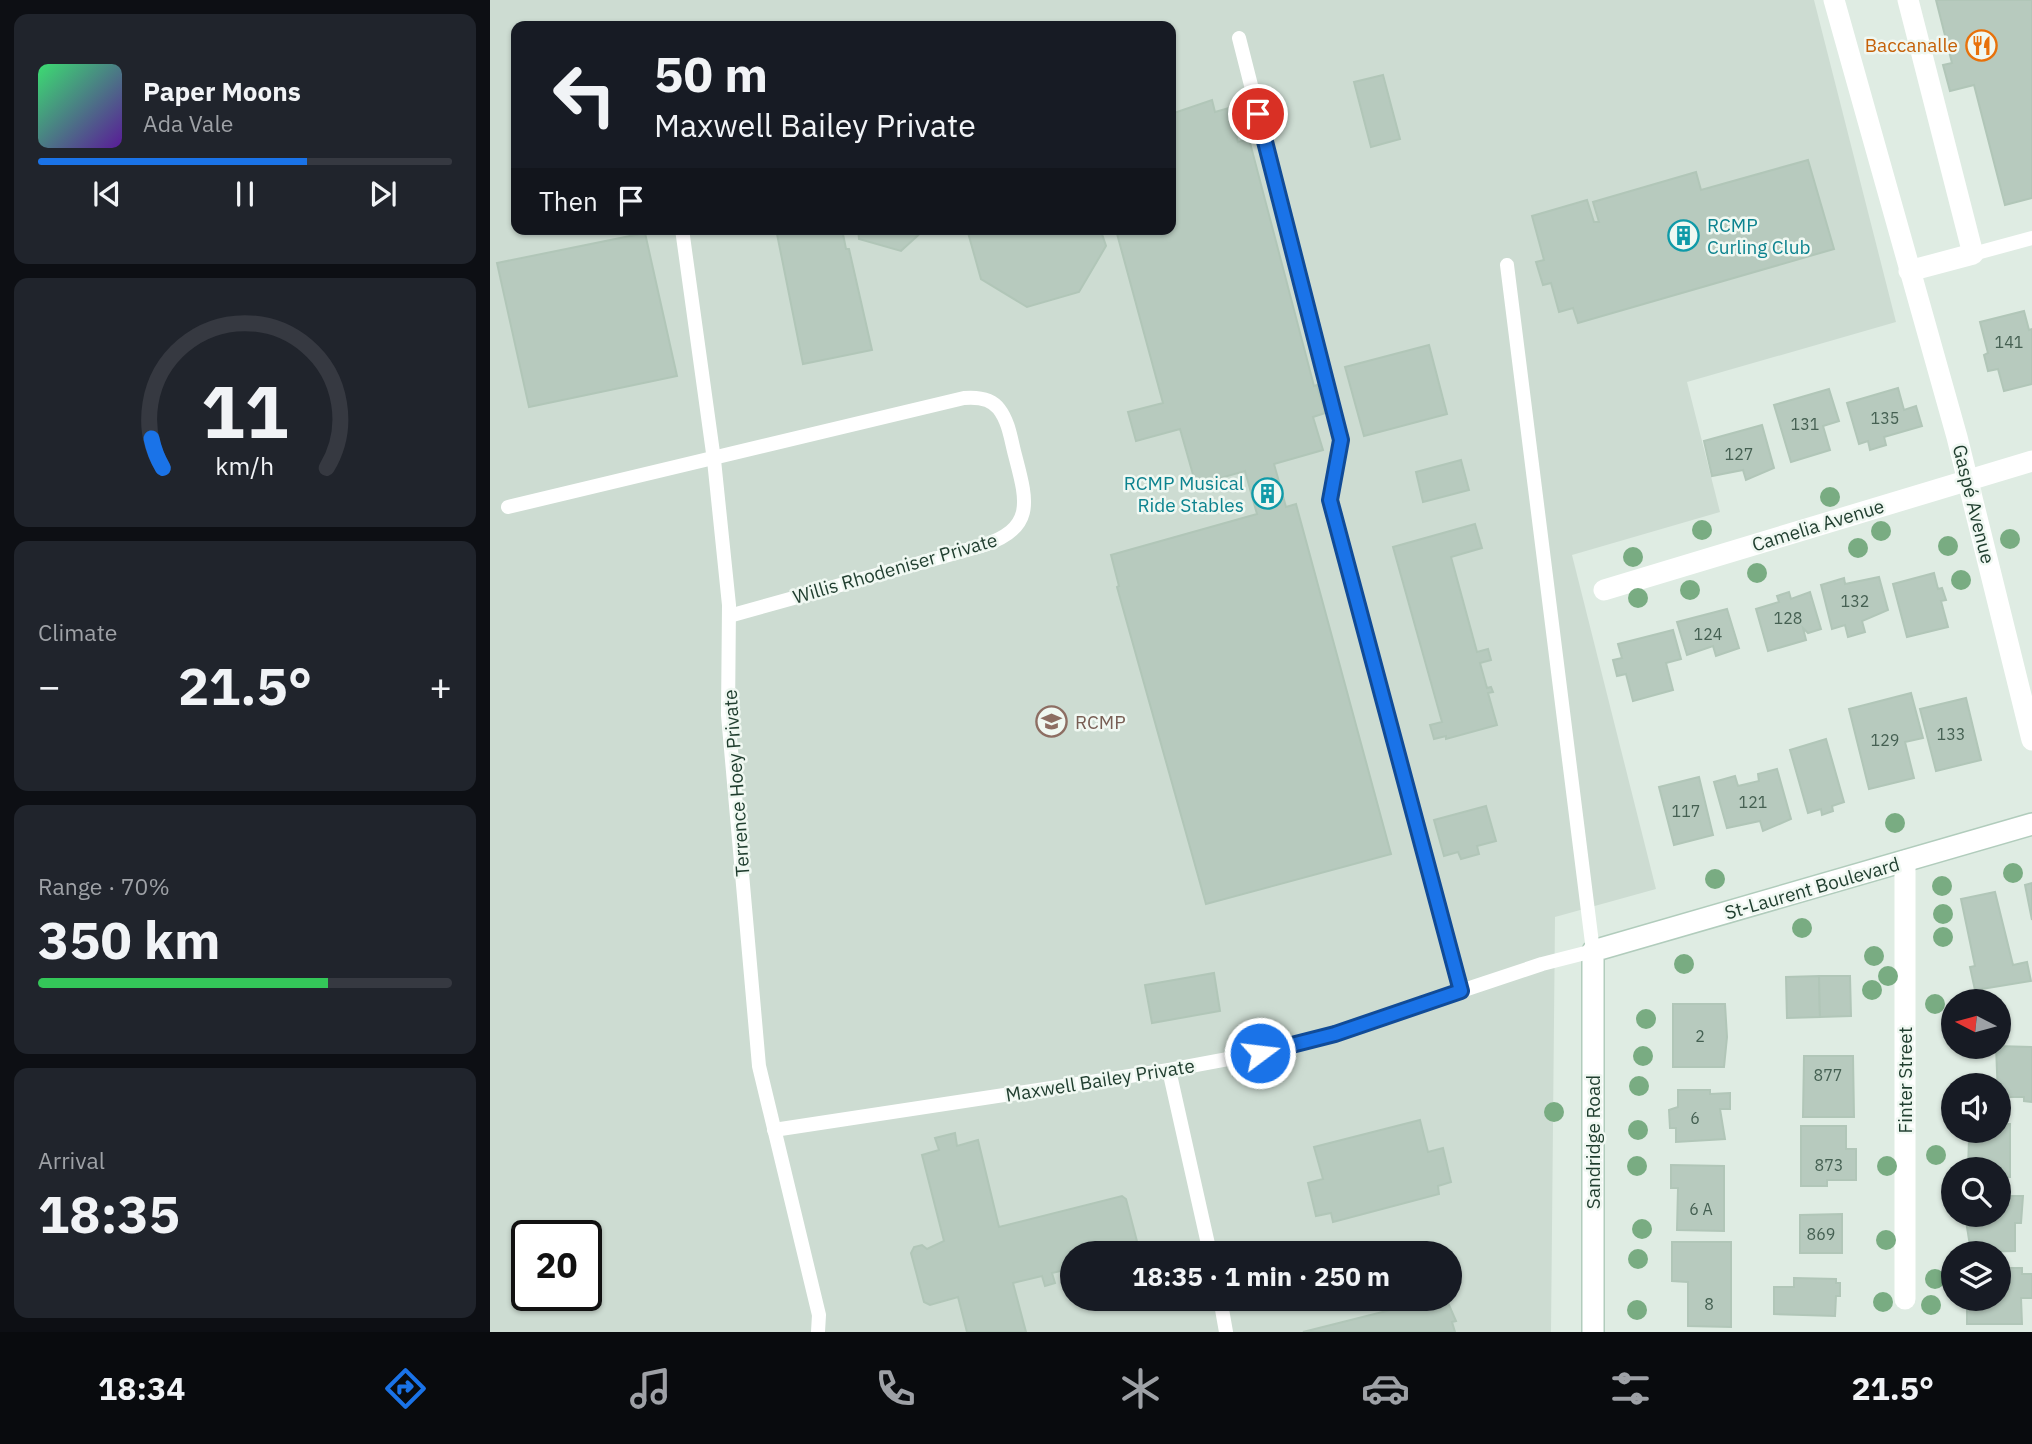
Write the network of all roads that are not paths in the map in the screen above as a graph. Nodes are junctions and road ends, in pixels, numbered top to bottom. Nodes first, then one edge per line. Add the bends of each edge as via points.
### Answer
1 (1834, 0) edge
2 (1908, 0) edge
3 (1238, 38) dead end
4 (683, 235) edge
5 (2032, 238) edge
6 (1973, 254) junction
7 (1507, 265) dead end
8 (1909, 271) junction
9 (714, 460) junction
10 (2032, 461) edge
11 (1968, 479) junction
12 (508, 507) dead end
13 (1604, 590) dead end
14 (729, 616) junction
15 (2032, 740) edge
16 (2032, 824) edge
17 (1905, 861) junction
18 (1593, 951) junction
19 (1461, 991) junction
20 (1170, 1070) junction
21 (774, 1130) junction
22 (1207, 1241) edge
23 (1905, 1298) dead end
24 (1222, 1311) edge
25 (818, 1332) edge
26 (1226, 1332) edge
27 (1593, 1332) edge

1 - 8 street, Gaspé Avenue
2 - 6 street
3 - 19 lane via 1341,440 1330,500
4 - 9 lane, Terrence Hoey Private
5 - 6 lane
6 - 8 street
7 - 18 lane
8 - 11 street, Gaspé Avenue
9 - 12 lane, Willis Rhodeniser Private
9 - 14 lane, Terrence Hoey Private
9 - 14 lane, Willis Rhodeniser Private via 977,397 999,408 1026,496 1017,526 995,542
10 - 11 street, Camelia Avenue
11 - 13 street, Camelia Avenue
11 - 15 street, Gaspé Avenue
14 - 21 lane, Terrence Hoey Private via 728,715 760,1066
16 - 17 street, St-Laurent Boulevard
17 - 18 street, St-Laurent Boulevard
17 - 23 street, Finter Street
18 - 19 lane, Maxwell Bailey Private
18 - 27 street, Sandridge Road
19 - 20 lane, Maxwell Bailey Private via 1335,1034
20 - 21 lane, Maxwell Bailey Private
20 - 22 lane
21 - 25 lane, Terrence Hoey Private via 819,1315
24 - 26 lane

